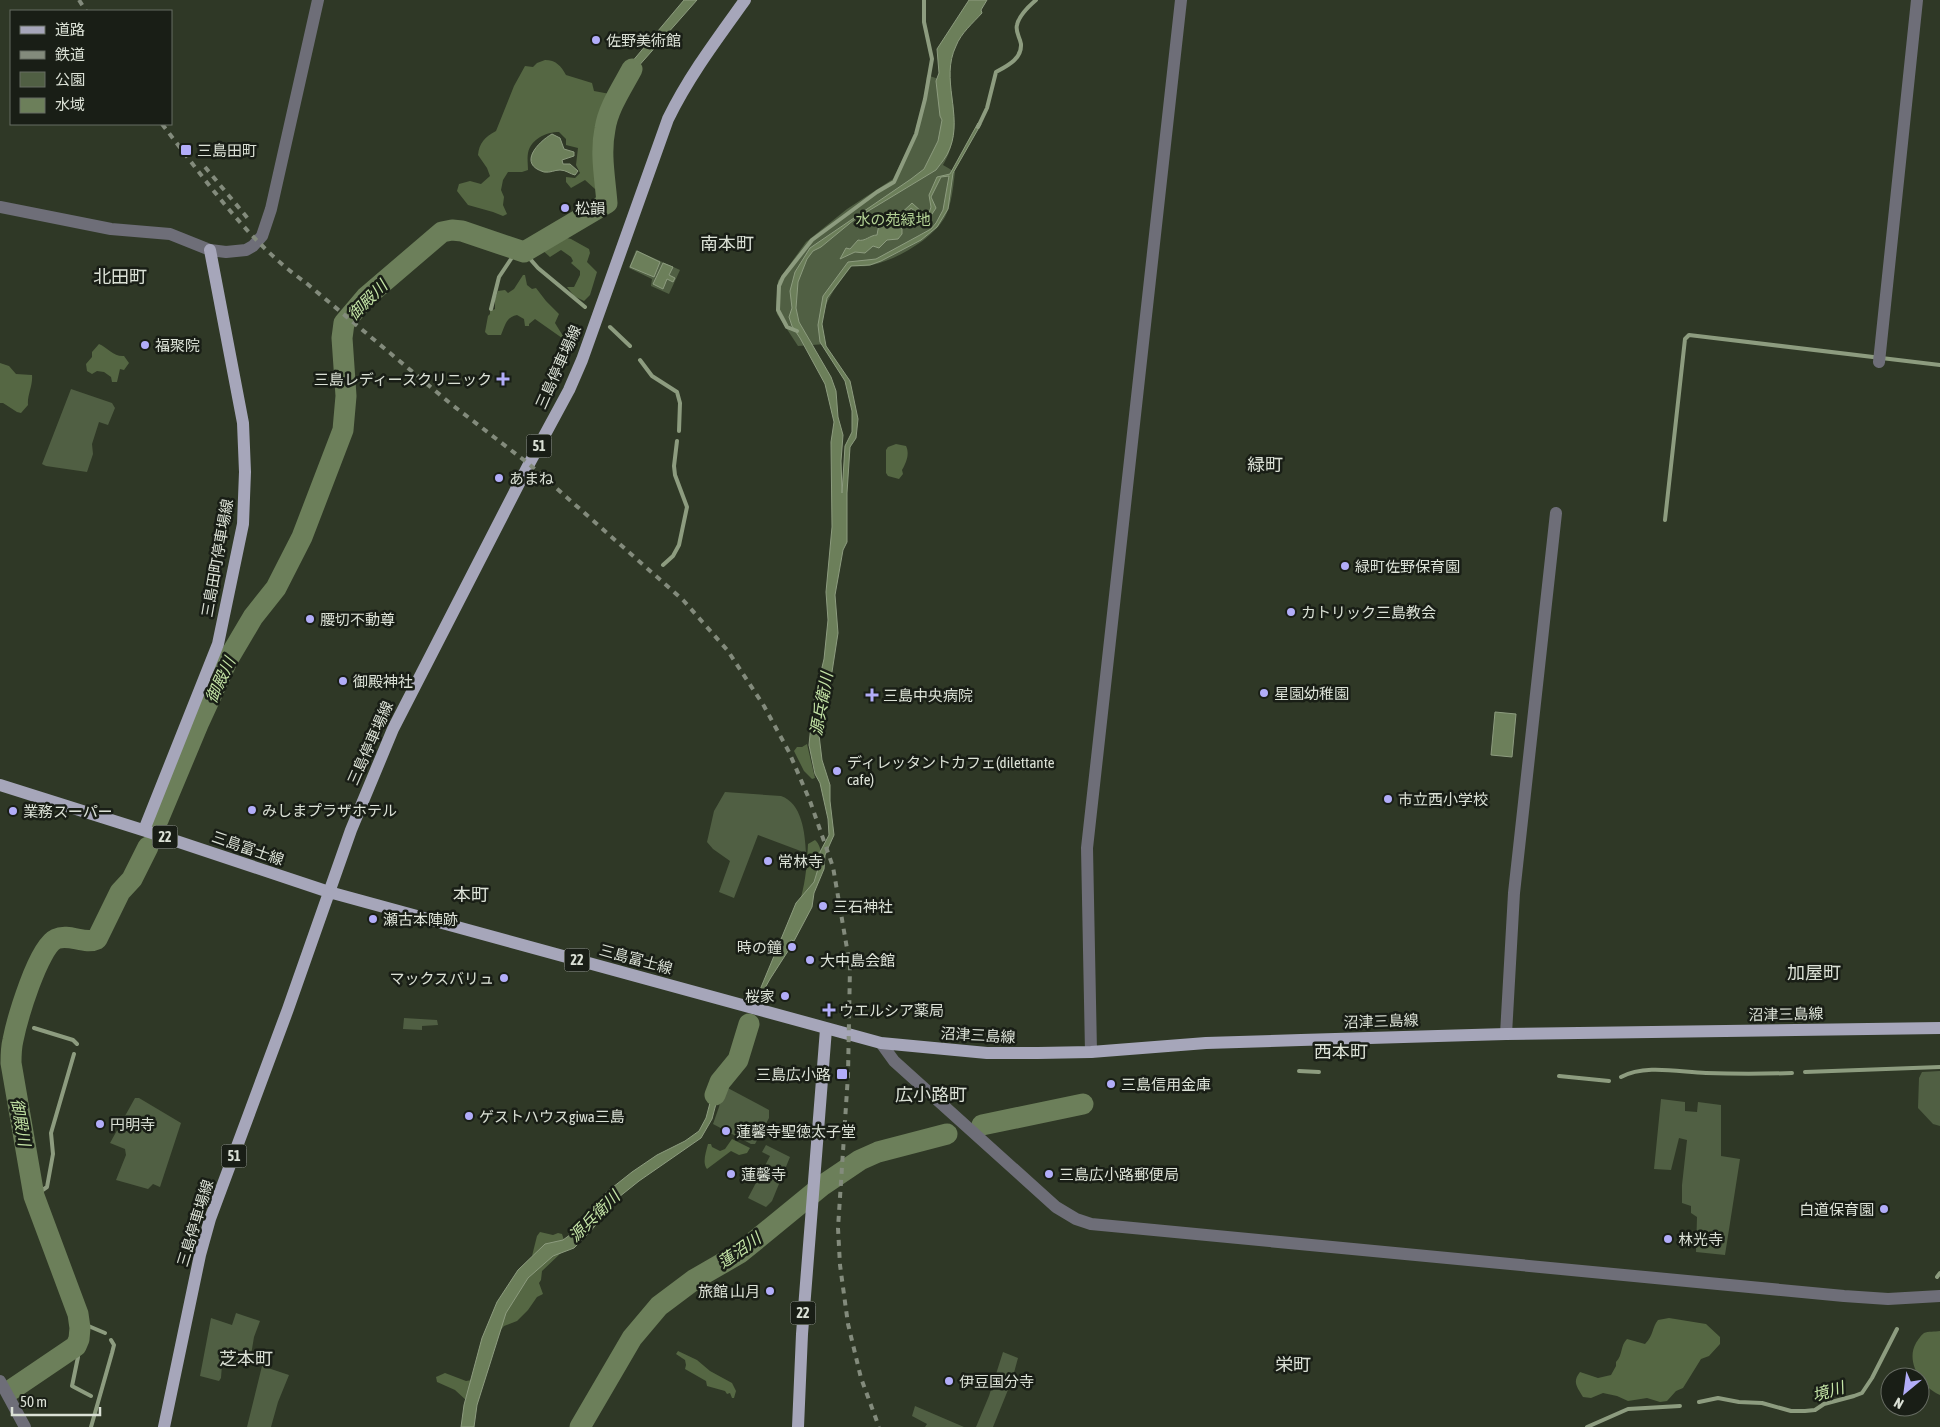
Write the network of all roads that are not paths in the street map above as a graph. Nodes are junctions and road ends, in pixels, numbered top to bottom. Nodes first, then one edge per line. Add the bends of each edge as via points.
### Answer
1 (318, 0) edge
2 (746, 0) edge
3 (1181, 0) edge
4 (1917, 0) edge
5 (0, 207) edge
6 (210, 250) junction
7 (1879, 362) dead end
8 (1556, 513) dead end
9 (0, 785) edge
10 (144, 830) junction
11 (329, 892) junction
12 (1940, 1028) edge
13 (826, 1029) junction
14 (1506, 1034) junction
15 (882, 1043) junction
16 (1091, 1052) junction
17 (1940, 1296) edge
18 (0, 1381) edge
19 (25, 1427) edge
20 (164, 1427) edge
21 (798, 1427) edge

1 - 6 street via 272,209 262,236 246,250
2 - 11 main road, 三島停車場線 / 51 via 704,56 668,119 569,390 392,729
3 - 16 street via 1087,848
4 - 7 street
5 - 6 street via 111,230 170,234
6 - 10 main road, 三島田町停車場線 via 243,423 243,524 218,644
8 - 14 street via 1514,892
9 - 10 main road, 三島富士線 / 22
10 - 11 main road, 三島富士線 / 22
11 - 13 main road, 三島富士線 / 22
11 - 20 main road, 三島停車場線 / 51 via 210,1219
12 - 14 main road, 沼津三島線
13 - 15 main road, 沼津三島線
13 - 21 main road, 22 via 801,1344
14 - 16 main road, 沼津三島線 via 1247,1041
15 - 16 main road, 沼津三島線 via 987,1053
15 - 17 street via 894,1061 1056,1207 1092,1224 1852,1296 1888,1299
18 - 19 street

